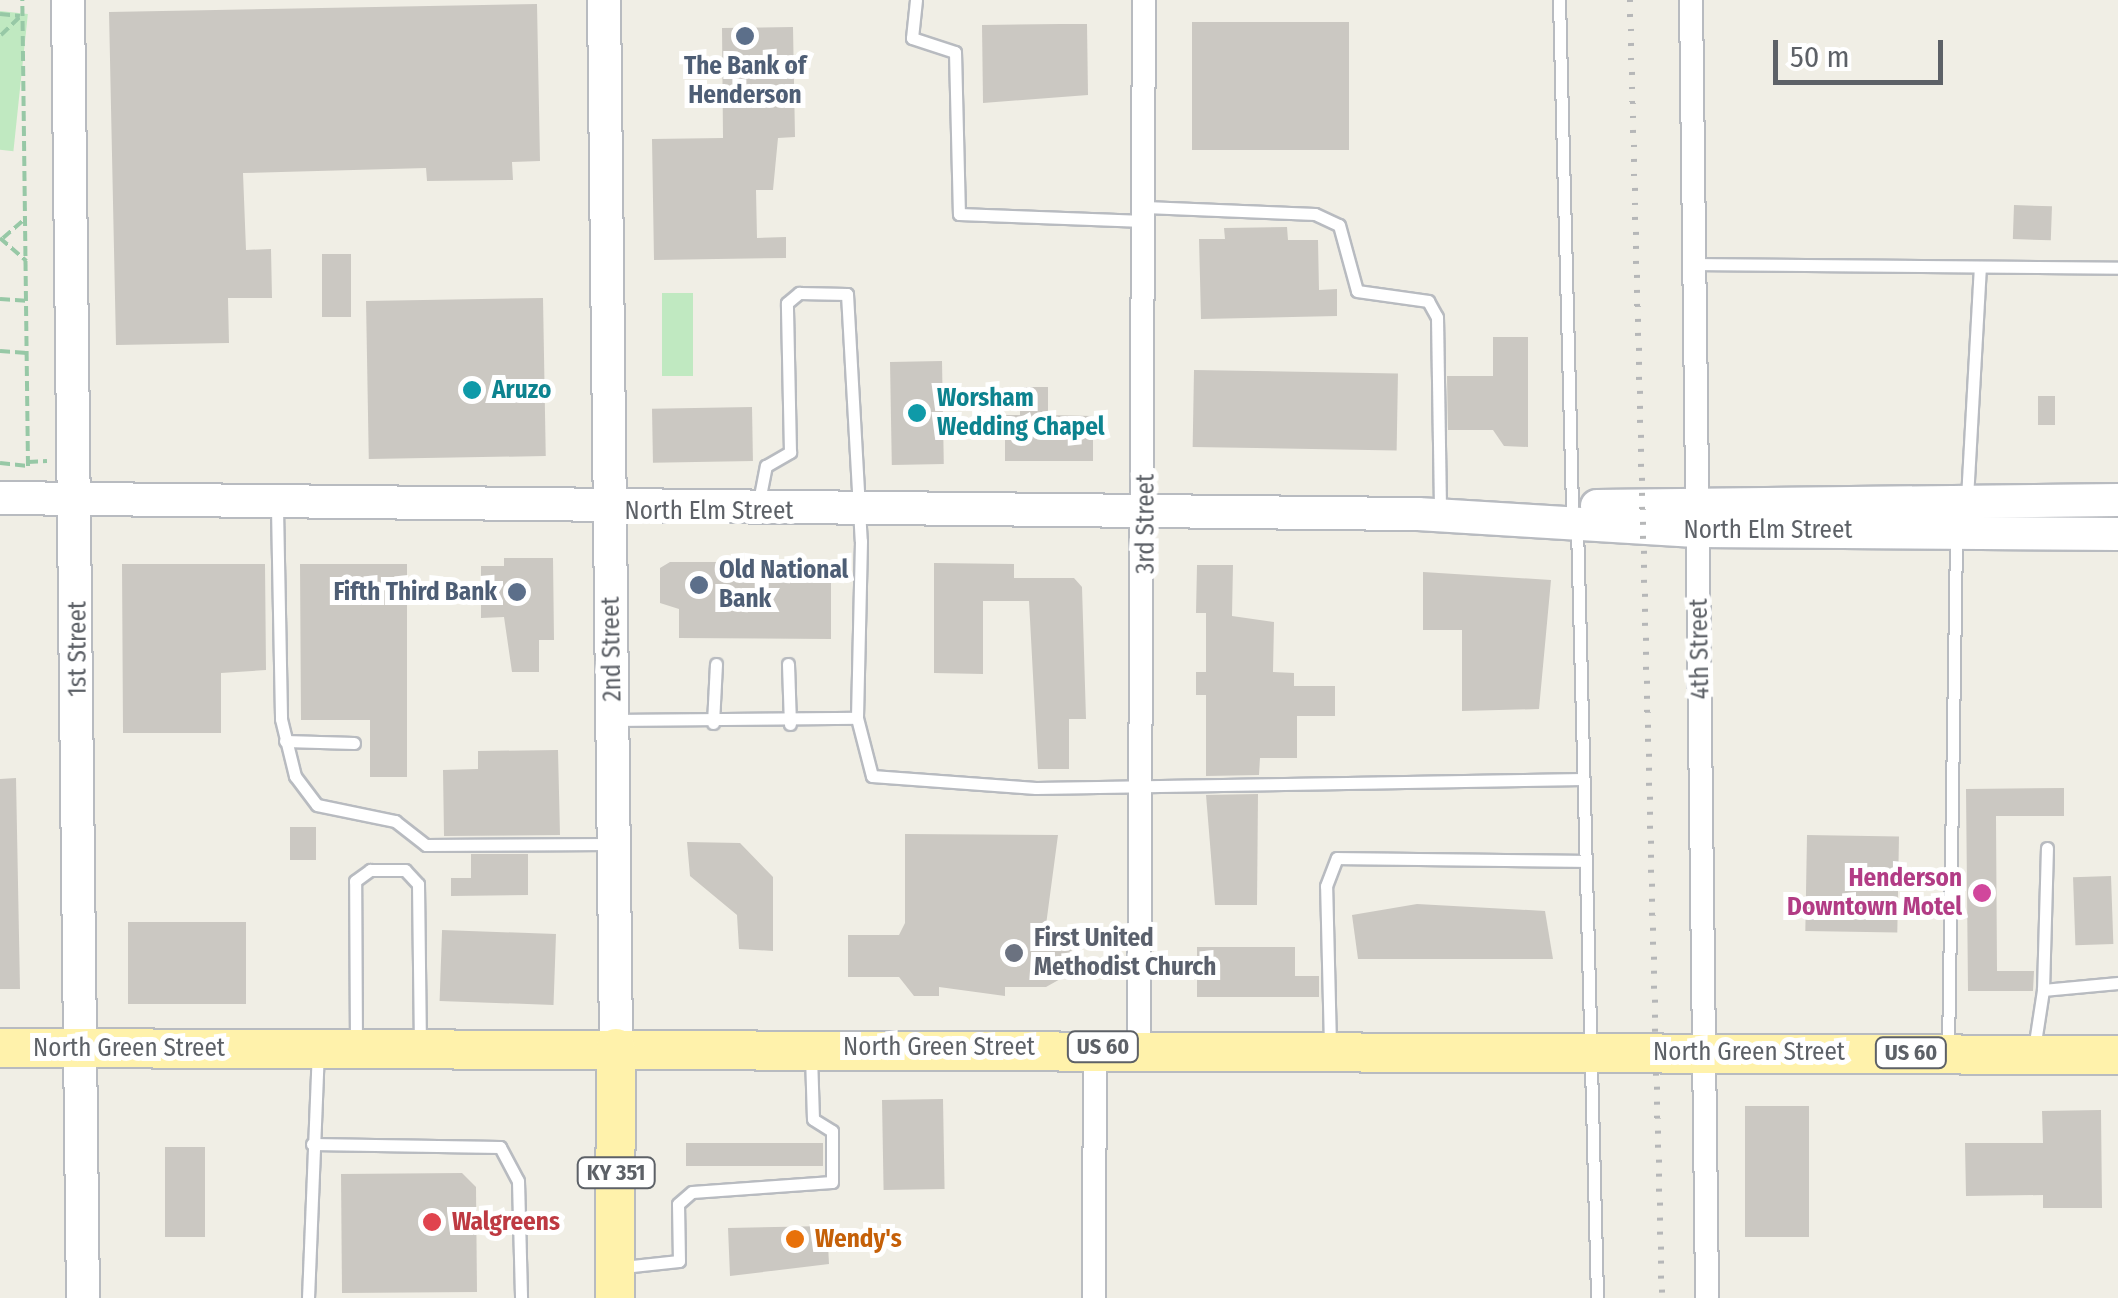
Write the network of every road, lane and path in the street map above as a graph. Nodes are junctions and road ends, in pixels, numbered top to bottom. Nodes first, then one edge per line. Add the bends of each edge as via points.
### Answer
1 (22, 0) edge
2 (68, 0) edge
3 (604, 0) edge
4 (916, 0) edge
5 (1144, 0) edge
6 (1559, 0) edge
7 (1692, 0) edge
8 (0, 14) edge
9 (22, 16) junction
10 (1, 34) edge
11 (1145, 214) junction
12 (26, 218) junction
13 (2, 238) edge
14 (26, 261) junction
15 (1695, 264) junction
16 (1980, 268) junction
17 (2118, 268) edge
18 (0, 298) edge
19 (26, 301) junction
20 (0, 351) edge
21 (27, 354) junction
22 (0, 463) edge
23 (0, 498) edge
24 (2118, 500) edge
25 (77, 504) junction
26 (276, 508) junction
27 (757, 510) junction
28 (854, 510) junction
29 (1147, 510) junction
30 (610, 511) junction
31 (1429, 513) junction
32 (1575, 515) junction
33 (1962, 516) junction
34 (1699, 517) junction
35 (2118, 534) edge
36 (716, 664) dead end
37 (788, 664) dead end
38 (857, 718) junction
39 (612, 720) junction
40 (713, 724) junction
41 (790, 724) junction
42 (285, 741) junction
43 (354, 743) dead end
44 (1584, 779) junction
45 (1143, 785) junction
46 (614, 844) junction
47 (2047, 848) dead end
48 (1586, 861) junction
49 (2118, 983) edge
50 (2044, 990) junction
51 (1095, 1047) junction
52 (0, 1048) edge
53 (82, 1048) junction
54 (318, 1048) junction
55 (356, 1048) junction
56 (420, 1048) junction
57 (616, 1048) junction
58 (811, 1048) junction
59 (1139, 1048) junction
60 (1330, 1049) junction
61 (1590, 1051) junction
62 (1704, 1052) junction
63 (1948, 1054) junction
64 (2033, 1054) junction
65 (2118, 1055) edge
66 (312, 1144) junction
67 (615, 1282) edge
68 (84, 1298) edge
69 (308, 1298) edge
70 (521, 1298) edge
71 (1094, 1298) edge
72 (1597, 1298) edge
73 (1707, 1298) edge

1 - 9 path
2 - 25 street, 1st Street
3 - 30 street, 2nd Street
4 - 11 lane via 912,38 955,52 959,214
5 - 11 street, 3rd Street
6 - 32 lane
7 - 15 street, 4th Street
8 - 9 path
9 - 10 path
9 - 12 path
11 - 29 street, 3rd Street
11 - 31 lane via 1314,214 1339,225 1356,291 1428,301 1437,317
12 - 13 path
12 - 14 path
13 - 14 path
14 - 19 path
15 - 16 lane
15 - 34 street, 4th Street
16 - 17 lane
16 - 33 lane
18 - 19 path
19 - 21 path
20 - 21 path
21 - 22 path via 28,466
23 - 25 street, North Elm Street
24 - 33 street, North Elm Street
25 - 26 street, North Elm Street
25 - 53 street, 1st Street
26 - 30 street, North Elm Street
26 - 42 lane
27 - 28 street, North Elm Street
27 - 28 lane via 766,466 790,452 788,304 799,293 847,294 853,311
27 - 30 street, North Elm Street
28 - 29 street, North Elm Street
28 - 38 lane via 864,692
29 - 31 street, North Elm Street
29 - 45 street, 3rd Street
30 - 39 street, 2nd Street
31 - 32 street, North Elm Street
32 - 34 street, North Elm Street
32 - 44 lane
33 - 34 street, North Elm Street
33 - 35 street, North Elm Street
33 - 63 lane
34 - 62 street, 4th Street
36 - 40 lane
37 - 41 lane
38 - 41 lane
38 - 45 lane via 872,776 896,782
39 - 40 lane
39 - 46 street, 2nd Street
40 - 41 lane
42 - 43 lane
42 - 46 lane via 317,805 395,821 426,845
44 - 45 lane
44 - 48 lane
45 - 59 street, 3rd Street
46 - 57 street, 2nd Street
47 - 50 lane
48 - 60 lane via 1337,858 1326,886
48 - 61 lane
49 - 50 lane
50 - 64 lane
51 - 58 main road, North Green Street / US 60
51 - 59 main road, North Green Street / US 60
51 - 71 street
52 - 53 main road, North Green Street / US 60
53 - 54 main road, North Green Street / US 60
53 - 68 street, 1st Street
54 - 55 main road, North Green Street / US 60
54 - 66 lane
55 - 56 main road, North Green Street / US 60
55 - 56 lane via 355,881 370,870 405,870 418,884
56 - 57 main road, North Green Street / US 60
57 - 58 main road, North Green Street / US 60
57 - 67 main road, 2nd Street / KY 351
58 - 67 lane via 813,1118 832,1131 832,1182 692,1192 678,1204 679,1262
59 - 60 main road, North Green Street / US 60
60 - 61 main road, North Green Street / US 60
61 - 62 main road, North Green Street / US 60
61 - 72 lane
62 - 63 main road, North Green Street / US 60
62 - 73 street, 4th Street
63 - 64 main road, North Green Street / US 60
64 - 65 main road, North Green Street / US 60
66 - 69 lane
66 - 70 lane via 500,1146 518,1182

